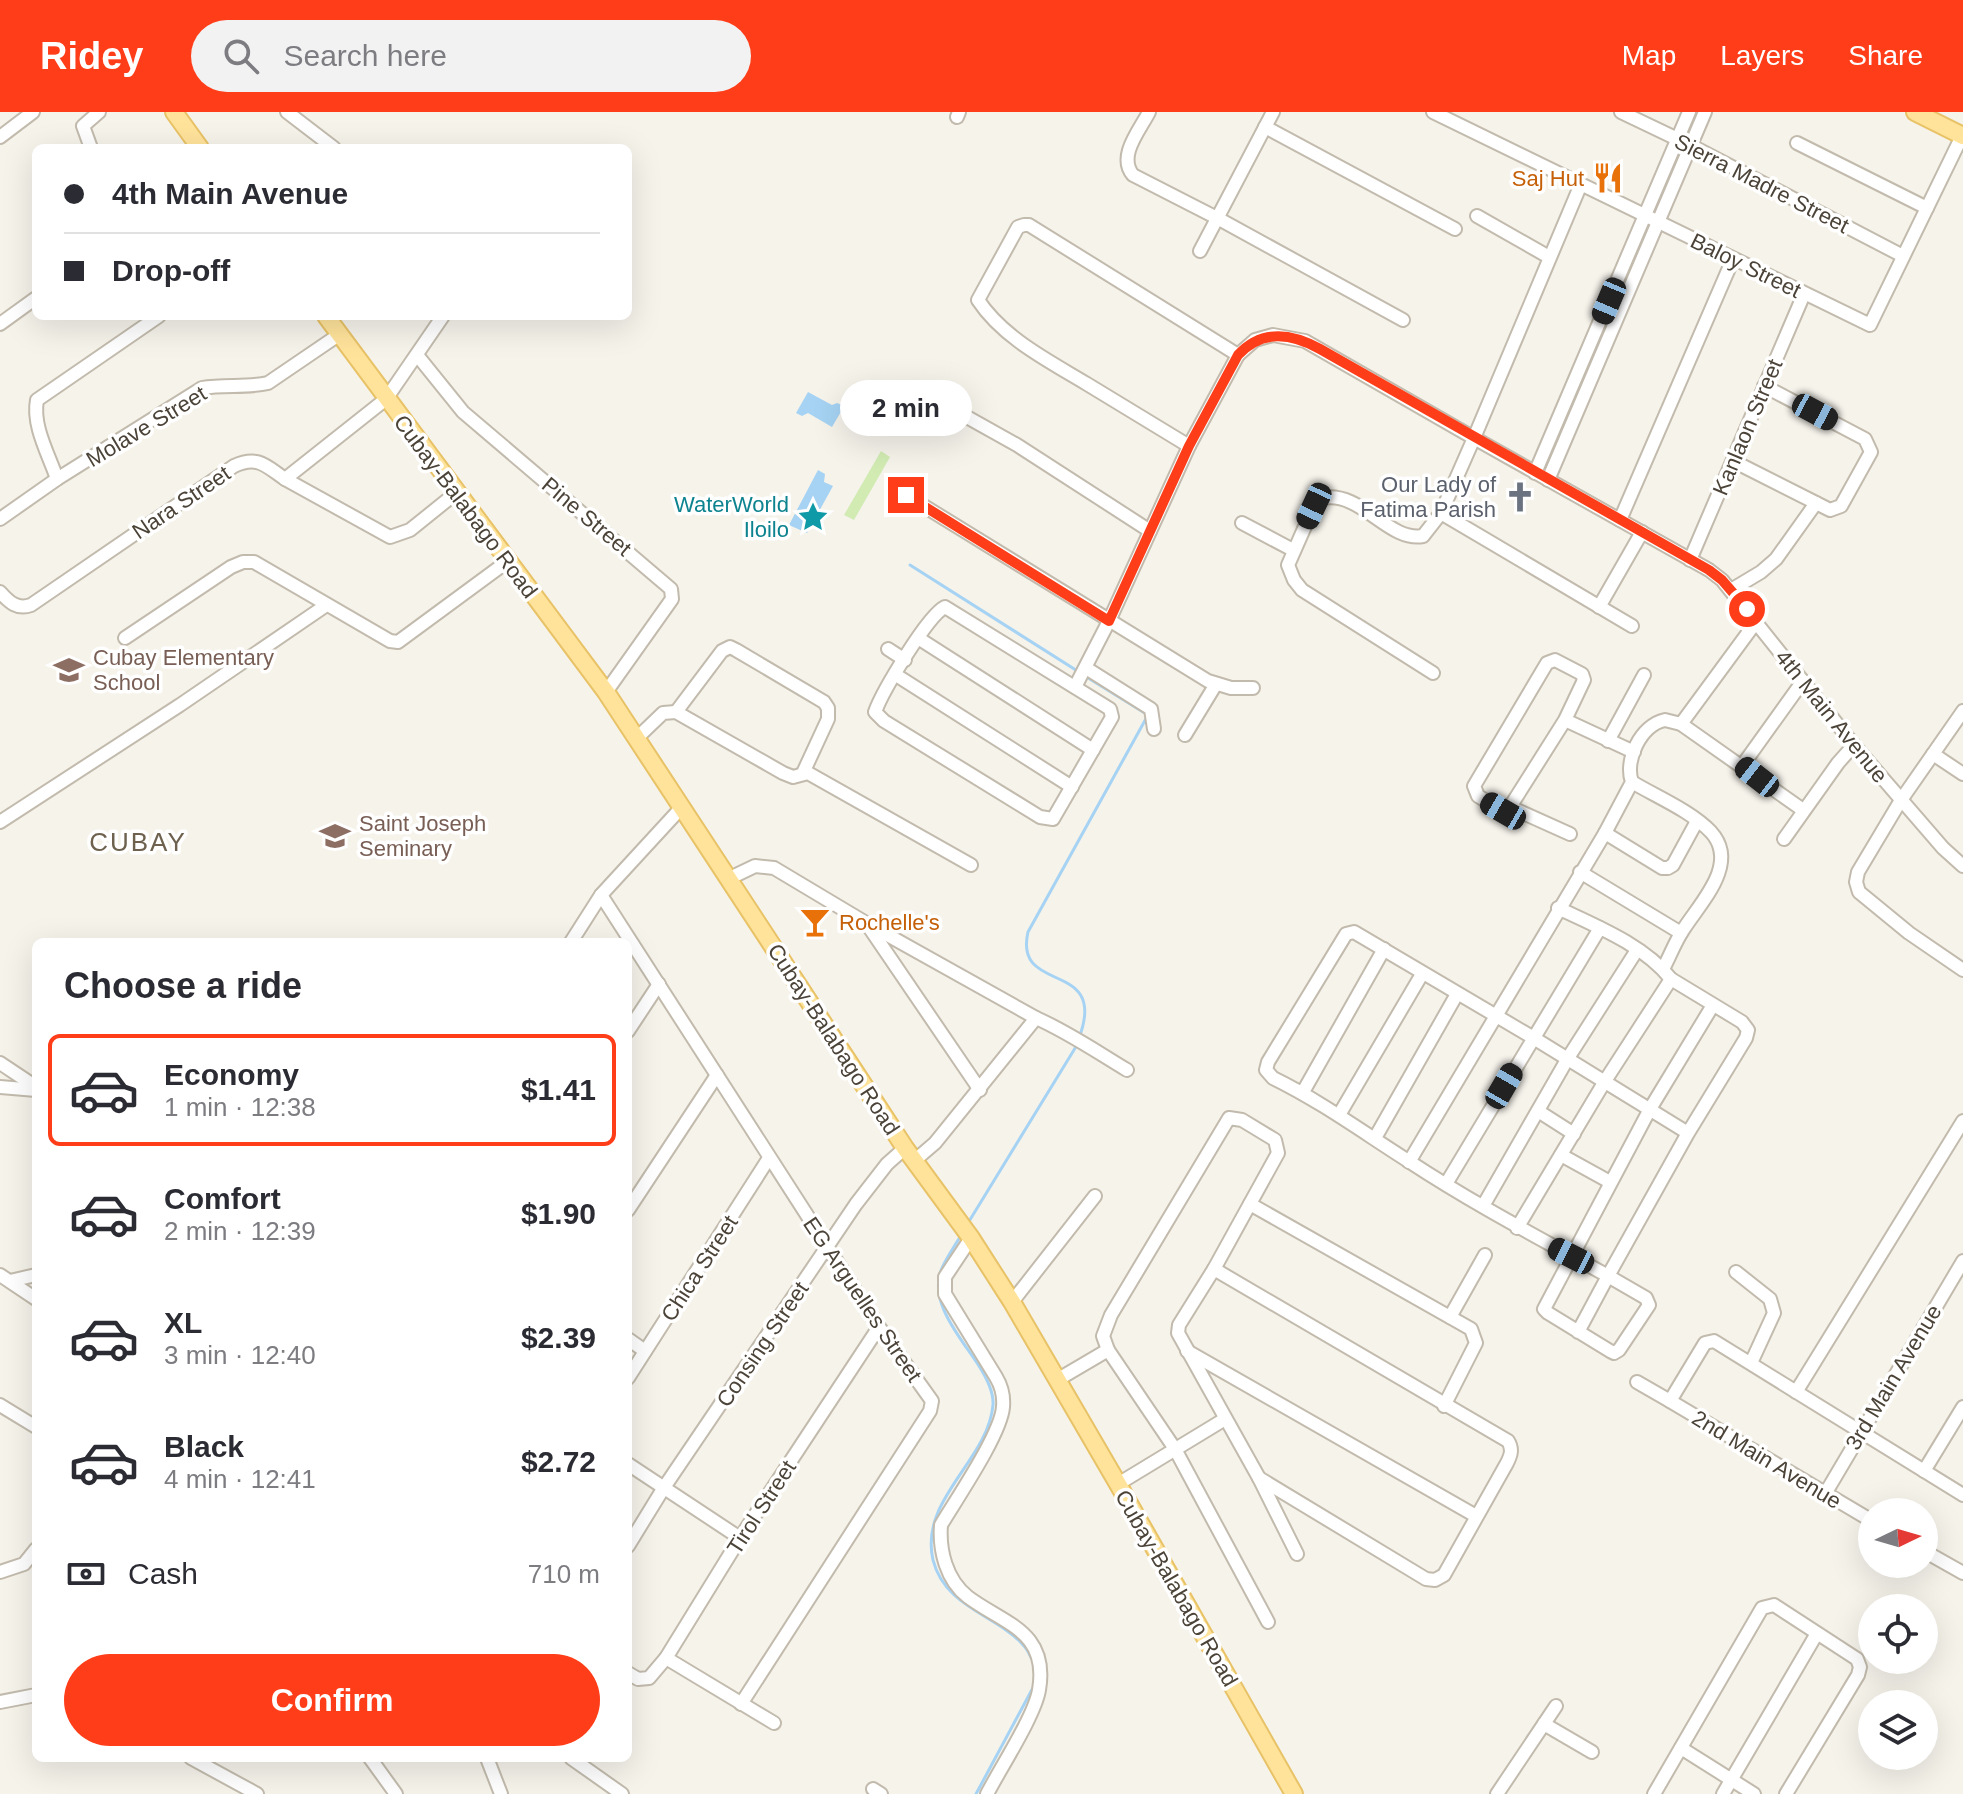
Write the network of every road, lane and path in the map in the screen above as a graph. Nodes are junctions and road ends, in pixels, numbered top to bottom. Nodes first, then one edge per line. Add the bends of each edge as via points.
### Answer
1 (33, 112) edge
2 (99, 112) edge
3 (174, 112) edge
4 (287, 112) edge
5 (1149, 112) edge
6 (1273, 112) edge
7 (1433, 112) edge
8 (1621, 112) edge
9 (1689, 112) edge
10 (1705, 112) edge
11 (1915, 112) edge
12 (1941, 112) edge
13 (1963, 125) edge
14 (1265, 127) junction
15 (1963, 136) edge
16 (0, 137) edge
17 (1677, 139) junction
18 (1797, 143) dead end
19 (90, 144) edge
20 (197, 144) edge
21 (329, 144) edge
22 (1690, 145) junction
23 (1581, 184) junction
24 (1927, 208) junction
25 (1646, 215) junction
26 (1477, 216) dead end
27 (1219, 219) junction
28 (1659, 221) junction
29 (1455, 229) dead end
30 (1200, 251) dead end
31 (1903, 256) junction
32 (1549, 257) junction
33 (1733, 259) junction
34 (1804, 294) junction
35 (32, 301) edge
36 (153, 320) edge
37 (329, 320) edge
38 (439, 320) edge
39 (1403, 320) dead end
40 (0, 324) edge
41 (340, 334) junction
42 (417, 355) junction
43 (1238, 355) junction
44 (1764, 386) junction
45 (386, 399) junction
46 (949, 407) dead end
47 (1474, 438) junction
48 (1189, 446) junction
49 (1733, 461) junction
50 (1535, 473) junction
51 (57, 479) junction
52 (285, 479) junction
53 (1548, 480) junction
54 (456, 493) junction
55 (906, 495) dead end
56 (1816, 503) junction
57 (1441, 513) junction
58 (0, 519) edge
59 (1620, 520) junction
60 (1242, 523) dead end
61 (1150, 531) junction
62 (1642, 532) junction
63 (1293, 550) junction
64 (1690, 560) junction
65 (508, 561) junction
66 (1731, 590) junction
67 (0, 592) edge
68 (325, 606) junction
69 (1599, 607) junction
70 (1109, 621) junction
71 (1756, 622) junction
72 (1632, 626) dead end
73 (125, 638) dead end
74 (918, 638) junction
75 (888, 649) dead end
76 (905, 660) junction
77 (1433, 673) dead end
78 (896, 675) junction
79 (1644, 675) dead end
80 (1081, 676) junction
81 (1803, 681) junction
82 (1216, 684) junction
83 (1253, 688) dead end
84 (606, 692) junction
85 (1963, 711) edge
86 (676, 712) junction
87 (1565, 720) junction
88 (1681, 724) junction
89 (1154, 729) dead end
90 (1185, 735) dead end
91 (638, 737) junction
92 (1608, 741) junction
93 (1854, 745) junction
94 (1093, 750) junction
95 (1634, 752) junction
96 (1933, 754) junction
97 (1742, 766) junction
98 (803, 773) junction
99 (1963, 774) edge
100 (1632, 782) junction
101 (1072, 787) junction
102 (1901, 800) junction
103 (1510, 807) junction
104 (681, 808) junction
105 (1803, 810) junction
106 (3, 815) edge
107 (1697, 821) junction
108 (1605, 833) junction
109 (1570, 834) dead end
110 (1784, 839) dead end
111 (971, 865) dead end
112 (1963, 866) edge
113 (1580, 872) junction
114 (730, 878) junction
115 (601, 895) junction
116 (1558, 908) junction
117 (866, 923) junction
118 (1600, 928) junction
119 (1681, 933) junction
120 (574, 938) edge
121 (629, 938) edge
122 (632, 943) edge
123 (1384, 949) junction
124 (1637, 950) junction
125 (1963, 970) edge
126 (1422, 974) junction
127 (1667, 974) junction
128 (659, 984) junction
129 (1457, 994) junction
130 (1713, 1005) junction
131 (1496, 1016) junction
132 (1036, 1018) junction
133 (632, 1025) edge
134 (1532, 1037) junction
135 (1568, 1058) junction
136 (0, 1063) edge
137 (1127, 1070) dead end
138 (717, 1075) junction
139 (1605, 1081) junction
140 (32, 1085) edge
141 (0, 1087) edge
142 (32, 1088) edge
143 (980, 1090) junction
144 (1303, 1092) junction
145 (1650, 1109) junction
146 (1538, 1111) junction
147 (1339, 1115) junction
148 (1963, 1121) edge
149 (1688, 1133) junction
150 (1574, 1134) junction
151 (1375, 1138) junction
152 (909, 1154) junction
153 (1561, 1155) junction
154 (769, 1158) junction
155 (1409, 1162) junction
156 (1610, 1182) junction
157 (1446, 1184) junction
158 (1095, 1196) dead end
159 (632, 1204) edge
160 (1250, 1204) junction
161 (1483, 1206) junction
162 (1517, 1228) junction
163 (964, 1229) junction
164 (828, 1247) junction
165 (1485, 1255) dead end
166 (1571, 1256) junction
167 (1963, 1261) edge
168 (1214, 1269) junction
169 (1736, 1272) dead end
170 (32, 1275) edge
171 (1608, 1276) junction
172 (5, 1278) edge
173 (32, 1296) edge
174 (1012, 1302) junction
175 (1450, 1317) junction
176 (879, 1327) junction
177 (1578, 1332) junction
178 (632, 1342) edge
179 (1108, 1350) junction
180 (1186, 1350) junction
181 (645, 1351) junction
182 (1751, 1363) junction
183 (632, 1372) edge
184 (1057, 1380) junction
185 (1637, 1382) dead end
186 (1796, 1392) junction
187 (1670, 1401) junction
188 (0, 1405) edge
189 (1444, 1406) junction
190 (1963, 1407) edge
191 (1225, 1419) junction
192 (32, 1425) edge
193 (1860, 1432) junction
194 (1175, 1449) junction
195 (632, 1467) edge
196 (1924, 1471) junction
197 (1259, 1478) junction
198 (1118, 1484) junction
199 (663, 1489) junction
200 (1825, 1494) junction
201 (1963, 1495) edge
202 (1858, 1513) edge
203 (1476, 1516) junction
204 (740, 1538) junction
205 (632, 1539) edge
206 (32, 1554) edge
207 (1297, 1554) dead end
208 (1938, 1559) edge
209 (1, 1569) edge
210 (1963, 1573) edge
211 (1268, 1622) dead end
212 (1816, 1635) junction
213 (666, 1658) junction
214 (633, 1676) edge
215 (32, 1696) edge
216 (0, 1702) edge
217 (741, 1704) junction
218 (1556, 1706) dead end
219 (774, 1723) dead end
220 (1544, 1724) junction
221 (1681, 1748) junction
222 (1592, 1752) dead end
223 (198, 1762) edge
224 (373, 1762) edge
225 (489, 1762) edge
226 (577, 1762) edge
227 (1731, 1780) junction
228 (1504, 1792) edge
229 (257, 1794) edge
230 (396, 1794) edge
231 (501, 1794) edge
232 (622, 1794) edge
233 (987, 1794) edge
234 (1294, 1794) edge
235 (1654, 1794) edge
236 (1723, 1794) edge
237 (1754, 1794) edge
238 (1786, 1794) edge

1 - 16 street
2 - 19 street via 83,126
3 - 20 main road
4 - 21 street
5 - 27 street via 1128,151 1128,169
6 - 14 street
7 - 23 street, Baloy Street
8 - 17 street, Sierra Madre Street
9 - 17 street
10 - 22 street
11 - 15 main road
12 - 13 main road
14 - 27 street
14 - 29 street
15 - 24 street, Baloy Street
17 - 22 street, Sierra Madre Street
17 - 25 street
18 - 24 street
22 - 28 street
22 - 31 street, Sierra Madre Street
23 - 25 street, Baloy Street
23 - 32 street
24 - 31 street, Baloy Street
25 - 28 street, Baloy Street
25 - 50 street
26 - 32 street
27 - 30 street
27 - 39 street
28 - 33 street, Baloy Street
28 - 53 street
31 - 34 street, Baloy Street via 1870,325
32 - 47 street
33 - 34 street, Baloy Street
33 - 59 street
34 - 44 street, Kanlaon Street
35 - 40 street
36 - 51 street via 37,400 38,424
37 - 41 main road, Cubay-Balabago Road
38 - 42 street
41 - 45 main road, Cubay-Balabago Road
41 - 51 street, Molave Street via 268,383 202,388
42 - 45 street
42 - 84 street, Pine Street via 463,412 671,589 672,599
43 - 47 street, 4th Main Avenue via 1263,337 1305,341
43 - 48 street
43 - 48 street via 1029,225 1018,227 981,294 978,300 985,310 1023,343
44 - 49 street, Kanlaon Street
44 - 56 street via 1870,445 1841,506 1830,510
45 - 52 street
45 - 54 main road, Cubay-Balabago Road
46 - 61 street
47 - 50 street, 4th Main Avenue
47 - 57 street
48 - 61 street
49 - 56 street
49 - 64 street, Kanlaon Street
50 - 53 street, 4th Main Avenue
51 - 58 street, Molave Street
52 - 54 street, Nara Street via 390,537 410,530
52 - 67 street, Nara Street via 253,460 234,466 31,605 11,604
53 - 59 street, 4th Main Avenue
54 - 65 main road, Cubay-Balabago Road
55 - 70 street
56 - 66 street via 1776,559
57 - 63 street via 1423,536 1415,537 1342,497 1323,498
57 - 69 street
59 - 62 street, 4th Main Avenue
60 - 63 street
61 - 70 street
62 - 64 street, 4th Main Avenue
62 - 69 street
63 - 77 street via 1289,569 1302,590
64 - 66 street, 4th Main Avenue
65 - 68 street via 398,642
65 - 84 main road, Cubay-Balabago Road
66 - 71 street, 4th Main Avenue
68 - 73 street via 254,562 243,562
68 - 106 street via 180,705
69 - 72 street
70 - 80 street
70 - 82 street
71 - 81 street, 4th Main Avenue
71 - 88 street
74 - 76 street
74 - 80 street via 940,609 949,609
74 - 94 street
75 - 76 street
76 - 78 street
78 - 101 street
78 - 101 street via 876,708 884,721 1048,820
79 - 92 street
80 - 89 street via 1151,709
80 - 94 street via 1112,714
81 - 93 street, 4th Main Avenue
81 - 97 street
82 - 83 street
82 - 90 street
84 - 91 main road, Cubay-Balabago Road
85 - 96 street
86 - 91 street via 663,713
86 - 98 street via 783,773
86 - 98 street via 730,647 828,708
87 - 92 street
87 - 103 street
87 - 103 street via 1584,680 1555,660 1547,663 1474,786 1478,796 1503,811
88 - 95 street via 1659,721
88 - 97 street
91 - 104 main road, Cubay-Balabago Road
92 - 95 street
93 - 102 street, 4th Main Avenue
93 - 105 street
94 - 101 street
95 - 100 street via 1628,767
96 - 99 street
96 - 102 street
97 - 105 street
98 - 111 street
100 - 107 street
100 - 108 street
102 - 112 street, 4th Main Avenue
102 - 125 street via 1858,872 1859,892
103 - 109 street
104 - 114 main road, Cubay-Balabago Road
104 - 115 street
105 - 110 street
107 - 108 street via 1668,868
107 - 119 street via 1717,842 1720,869
108 - 113 street
113 - 116 street
113 - 119 street
114 - 117 street via 755,866 774,868
114 - 152 main road, Cubay-Balabago Road
115 - 120 street
115 - 121 street, EG Arguelles Street
116 - 118 street
116 - 131 street
117 - 132 street
117 - 143 street
118 - 124 street
118 - 134 street
119 - 127 street
122 - 128 street, EG Arguelles Street
123 - 126 street
123 - 144 street
123 - 144 street via 1354,932 1346,934 1268,1062 1269,1074
124 - 127 street
124 - 135 street
126 - 129 street
126 - 147 street
127 - 130 street
127 - 139 street
128 - 133 street
128 - 138 street, EG Arguelles Street
129 - 131 street
129 - 151 street
130 - 145 street
130 - 149 street via 1747,1026 1748,1034
131 - 134 street
131 - 155 street
132 - 137 street
132 - 143 street, Consing Street
134 - 135 street
134 - 157 street
135 - 139 street
135 - 146 street
136 - 140 street
138 - 154 street, EG Arguelles Street
138 - 159 street
139 - 145 street
139 - 150 street
141 - 142 street
143 - 152 street, Consing Street via 935,1143
144 - 147 street
145 - 149 street
145 - 156 street
146 - 150 street
146 - 161 street
147 - 151 street
148 - 186 street
149 - 171 street
150 - 153 street
151 - 155 street
152 - 163 main road, Cubay-Balabago Road
152 - 164 street, Consing Street via 871,1184
153 - 156 street
153 - 162 street
154 - 164 street, EG Arguelles Street
154 - 181 street, Chica Street
155 - 157 street
156 - 166 street
157 - 161 street
158 - 174 street
160 - 168 street
160 - 175 street
160 - 179 street via 1278,1146 1242,1120 1229,1118 1104,1327
161 - 162 street
162 - 166 street
163 - 174 main road, Cubay-Balabago Road
163 - 233 street via 945,1277 945,1294 1002,1387 1004,1406 998,1428 941,1525 940,1543 959,1588 1031,1640 1040,1679 1036,1703
164 - 176 street, EG Arguelles Street
164 - 199 street, Consing Street
165 - 175 street
166 - 171 street
166 - 177 street via 1544,1309
167 - 193 street, 3rd Main Avenue
168 - 180 street via 1179,1325
168 - 189 street
169 - 182 street via 1773,1306
170 - 172 street
171 - 177 street
171 - 177 street via 1649,1305 1614,1353
172 - 173 street
174 - 184 main road, Cubay-Balabago Road
175 - 189 street via 1471,1329 1476,1343
176 - 204 street, Tirol Street
176 - 217 street, EG Arguelles Street via 932,1406
178 - 181 street
179 - 184 street
179 - 194 street
180 - 191 street
180 - 203 street
181 - 183 street, Chica Street
182 - 186 street, 2nd Main Avenue
182 - 187 street, 2nd Main Avenue via 1714,1341 1705,1343
184 - 198 main road, Cubay-Balabago Road
185 - 187 street
186 - 193 street, 2nd Main Avenue
187 - 200 street, 2nd Main Avenue
188 - 192 street
189 - 203 street via 1511,1446 1511,1455
190 - 196 street
191 - 194 street
191 - 197 street
193 - 196 street, 2nd Main Avenue
193 - 200 street, 3rd Main Avenue
194 - 198 street
194 - 211 street
195 - 199 street
196 - 201 street, 2nd Main Avenue
197 - 203 street via 1426,1579 1444,1575
197 - 207 street
198 - 234 main road, Cubay-Balabago Road
199 - 204 street
199 - 205 street, Consing Street
200 - 202 street, 2nd Main Avenue
204 - 213 street, Tirol Street
206 - 209 street via 24,1564
208 - 210 street
212 - 221 street via 1774,1605 1762,1608
212 - 227 street
212 - 238 street via 1857,1659 1860,1667
213 - 214 street, Tirol Street via 652,1676
213 - 217 street
215 - 216 street
217 - 219 street
218 - 220 street
220 - 222 street
220 - 228 street
221 - 227 street
221 - 235 street
223 - 229 street
224 - 230 street
225 - 231 street
226 - 232 street
227 - 236 street
227 - 237 street

